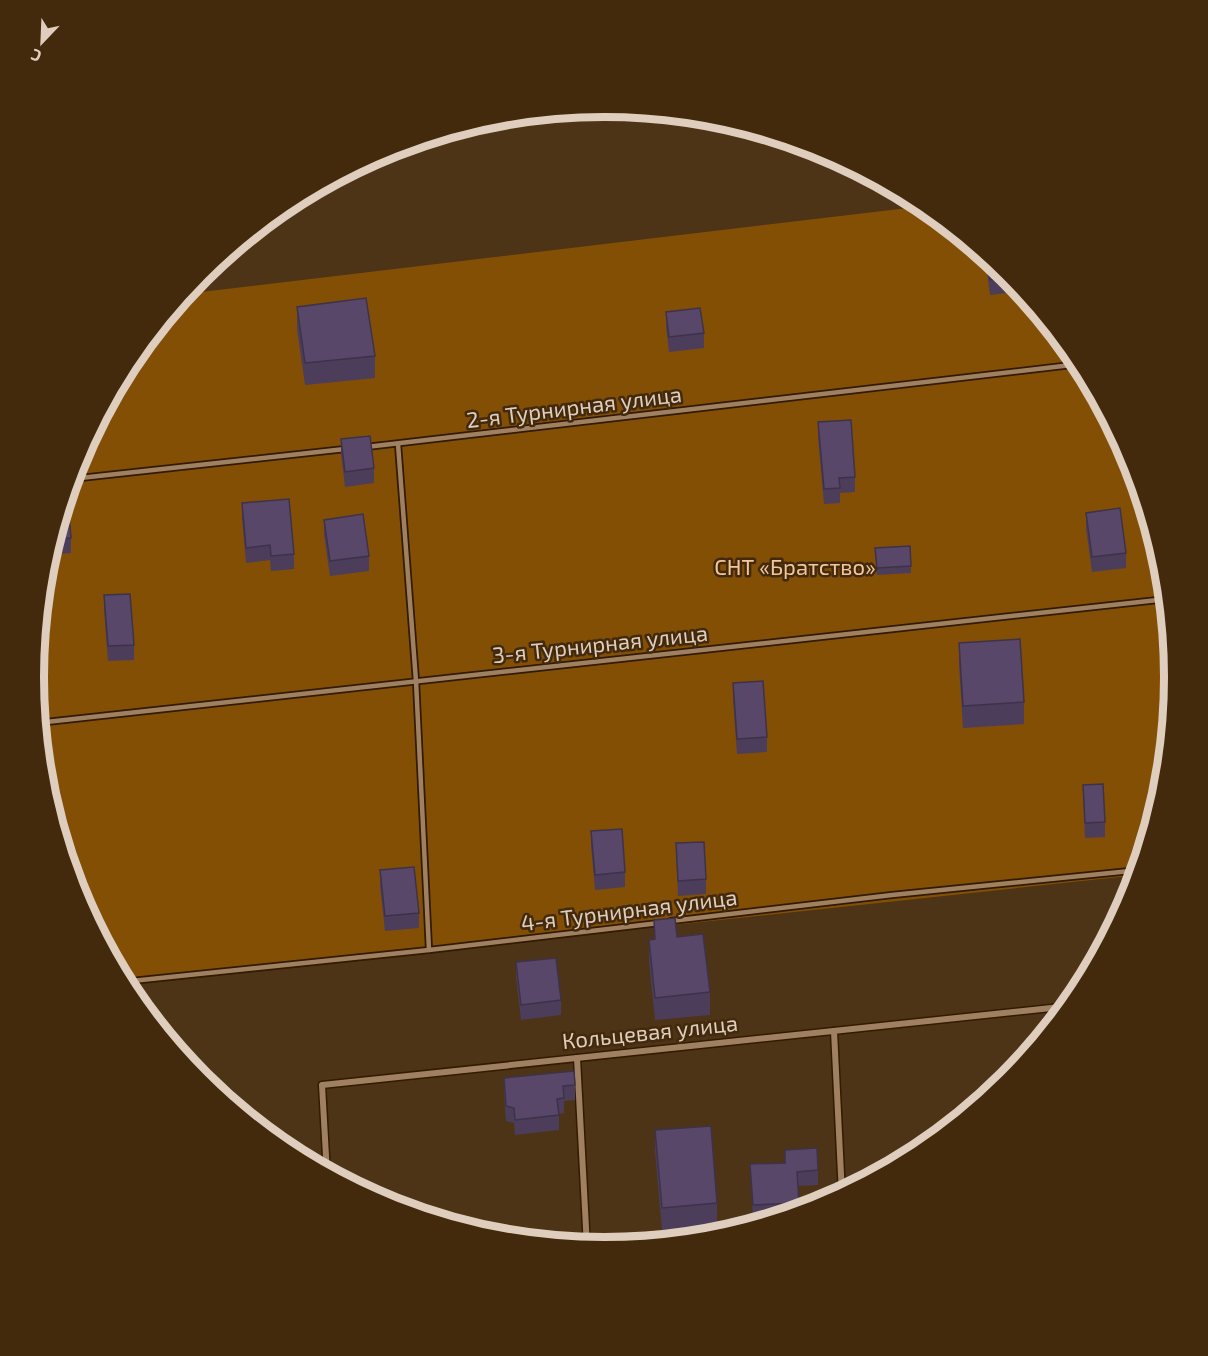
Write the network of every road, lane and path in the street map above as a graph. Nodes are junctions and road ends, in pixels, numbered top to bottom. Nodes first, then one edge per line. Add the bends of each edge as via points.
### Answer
1 (1069, 365) edge
2 (399, 444) junction
3 (363, 447) edge
4 (352, 449) edge
5 (81, 478) edge
6 (1159, 600) edge
7 (416, 681) junction
8 (46, 722) edge
9 (1130, 871) edge
10 (429, 950) junction
11 (133, 981) edge
12 (1057, 1007) edge
13 (834, 1030) junction
14 (577, 1058) junction
15 (326, 1164) edge
16 (842, 1186) edge
17 (586, 1238) edge

1 - 2 lane, 2-я Турнирная улица
2 - 3 lane, 2-я Турнирная улица
2 - 7 lane
4 - 5 lane
6 - 7 lane, 3-я Турнирная улица
7 - 8 lane, 3-я Турнирная улица
7 - 10 lane
9 - 10 lane, 4-я Турнирная улица
10 - 11 lane, 4-я Турнирная улица
12 - 13 street, Кольцевая улица
13 - 14 street, Кольцевая улица
13 - 16 street
14 - 15 street, Кольцевая улица via 322,1085
14 - 17 street

